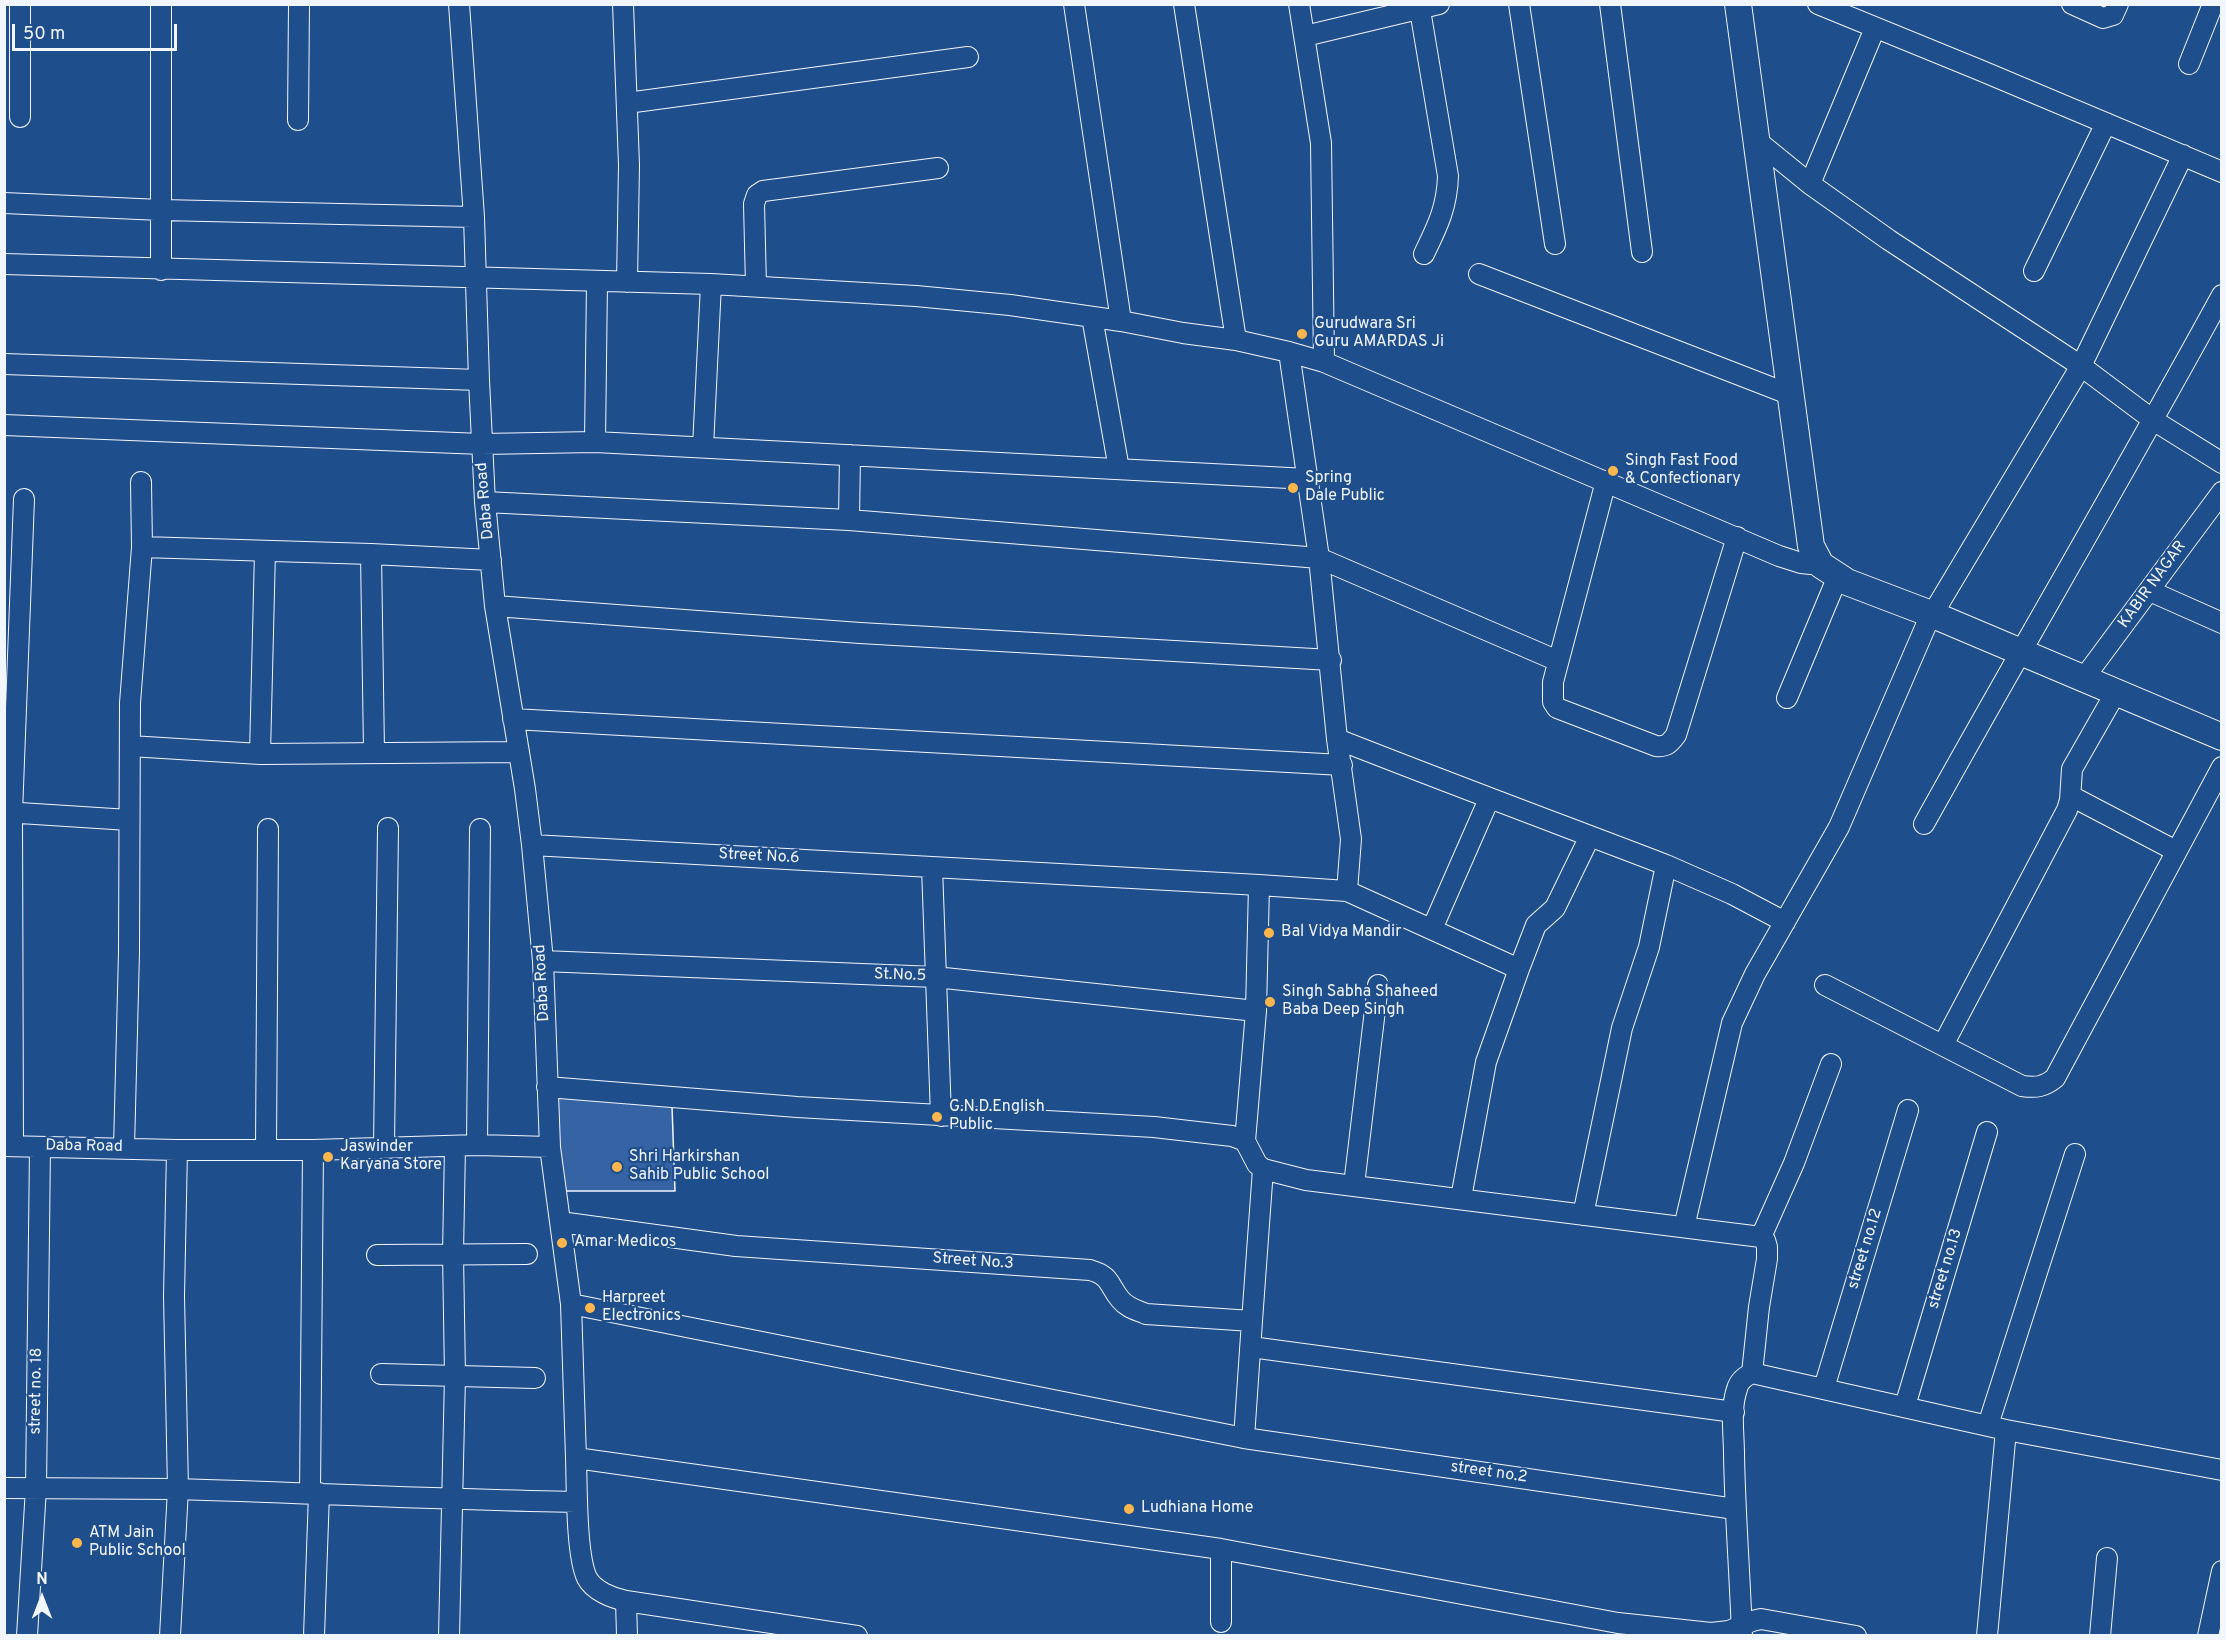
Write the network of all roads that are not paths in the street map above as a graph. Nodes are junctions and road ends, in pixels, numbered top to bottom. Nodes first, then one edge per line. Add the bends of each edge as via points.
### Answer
1 (20, 4) edge
2 (160, 4) edge
3 (299, 4) edge
4 (459, 4) edge
5 (623, 4) edge
6 (1074, 4) edge
7 (1184, 4) edge
8 (1299, 4) edge
9 (1519, 4) edge
10 (1610, 4) edge
11 (1738, 4) edge
12 (1818, 4) edge
13 (2072, 4) edge
14 (2118, 4) edge
15 (2212, 4) edge
16 (1426, 6) edge
17 (1875, 27) junction
18 (1305, 36) junction
19 (968, 57) dead end
20 (2189, 64) dead end
21 (627, 103) junction
22 (20, 117) dead end
23 (298, 120) dead end
24 (2106, 123) junction
25 (1756, 140) junction
26 (2183, 156) junction
27 (938, 168) dead end
28 (2222, 172) edge
29 (1810, 184) junction
30 (4, 203) edge
31 (161, 210) junction
32 (474, 217) junction
33 (1555, 244) dead end
34 (1642, 252) dead end
35 (1424, 254) dead end
36 (4, 264) edge
37 (161, 270) junction
38 (2034, 271) dead end
39 (1479, 274) dead end
40 (476, 278) junction
41 (597, 282) junction
42 (627, 282) junction
43 (711, 284) junction
44 (756, 286) junction
45 (2222, 295) edge
46 (1092, 317) junction
47 (1121, 321) junction
48 (1236, 340) junction
49 (1289, 352) junction
50 (1324, 362) junction
51 (4, 364) edge
52 (2081, 366) junction
53 (479, 380) junction
54 (1791, 395) junction
55 (2153, 420) junction
56 (4, 425) edge
57 (595, 441) junction
58 (482, 444) junction
59 (703, 447) junction
60 (850, 455) junction
61 (2222, 463) edge
62 (1119, 469) junction
63 (1308, 479) junction
64 (1606, 481) junction
65 (141, 482) dead end
66 (2221, 493) edge
67 (24, 500) dead end
68 (485, 502) junction
69 (849, 520) junction
70 (1737, 537) junction
71 (142, 548) junction
72 (265, 551) junction
73 (371, 554) junction
74 (1319, 558) junction
75 (491, 560) junction
76 (1829, 570) junction
77 (2150, 591) junction
78 (495, 606) junction
79 (1931, 614) junction
80 (2222, 623) edge
81 (2020, 652) junction
82 (1330, 660) junction
83 (1558, 661) junction
84 (2084, 678) junction
85 (2116, 692) junction
86 (1787, 698) dead end
87 (513, 719) junction
88 (2222, 737) edge
89 (1338, 739) junction
90 (130, 746) junction
91 (374, 752) junction
92 (519, 752) junction
93 (260, 754) junction
94 (1342, 765) junction
95 (2222, 766) edge
96 (2071, 796) junction
97 (1489, 799) junction
98 (8, 812) edge
99 (129, 820) junction
100 (1924, 824) dead end
101 (388, 828) dead end
102 (268, 830) dead end
103 (480, 830) dead end
104 (1590, 836) junction
105 (531, 845) junction
106 (2176, 851) junction
107 (1665, 865) junction
108 (932, 867) junction
109 (1259, 885) junction
110 (1347, 891) junction
111 (1785, 921) junction
112 (1432, 929) junction
113 (543, 962) junction
114 (1519, 969) junction
115 (935, 977) junction
116 (1378, 985) dead end
117 (1825, 985) dead end
118 (1256, 1011) junction
119 (1943, 1045) junction
120 (1831, 1064) dead end
121 (547, 1087) junction
122 (1908, 1110) dead end
123 (940, 1116) junction
124 (1987, 1132) dead end
125 (1245, 1141) junction
126 (477, 1145) junction
127 (9, 1146) edge
128 (455, 1146) junction
129 (40, 1147) junction
130 (384, 1147) junction
131 (550, 1147) junction
132 (124, 1148) junction
133 (266, 1149) junction
134 (177, 1150) junction
135 (313, 1150) junction
136 (2075, 1154) dead end
137 (1263, 1169) junction
138 (1354, 1185) junction
139 (1461, 1198) junction
140 (1583, 1215) junction
141 (560, 1222) junction
142 (1684, 1227) junction
143 (1761, 1237) junction
144 (453, 1254) junction
145 (527, 1254) dead end
146 (378, 1255) dead end
147 (571, 1304) junction
148 (1252, 1321) junction
149 (1251, 1347) junction
150 (1752, 1373) junction
151 (381, 1374) dead end
152 (455, 1376) junction
153 (535, 1378) dead end
154 (1824, 1388) junction
155 (1905, 1406) junction
156 (1734, 1412) junction
157 (1997, 1428) junction
158 (1244, 1438) junction
159 (576, 1458) junction
160 (2222, 1470) edge
161 (4, 1488) edge
162 (36, 1488) junction
163 (178, 1489) junction
164 (315, 1493) junction
165 (452, 1500) junction
166 (577, 1502) junction
167 (1735, 1509) junction
168 (1221, 1549) junction
169 (2107, 1558) dead end
170 (2222, 1571) edge
171 (626, 1601) junction
172 (1221, 1622) dead end
173 (733, 1627) edge
174 (1742, 1631) edge
175 (27, 1635) edge
176 (170, 1635) edge
177 (314, 1635) edge
178 (449, 1635) edge
179 (627, 1635) edge
180 (857, 1635) edge
181 (1856, 1635) edge
182 (1987, 1635) edge
183 (2100, 1635) edge
184 (2208, 1635) edge

1 - 22 street
2 - 31 street
3 - 23 street
4 - 32 street, Daba Road
5 - 21 street
6 - 47 street
7 - 48 street
8 - 18 street
9 - 33 street
10 - 34 street
11 - 25 street
12 - 17 street
13 - 14 street via 2103,18 2113,15
15 - 20 street
16 - 18 street
16 - 35 street via 1448,176 1443,214
17 - 24 street
17 - 29 street
18 - 50 street via 1321,143
19 - 21 street
21 - 42 street
24 - 26 street
24 - 38 street
25 - 29 street
25 - 54 street
26 - 28 street
26 - 52 street
27 - 44 street via 763,191 754,204
29 - 52 street
30 - 31 street
31 - 32 street
31 - 37 street
32 - 40 street, Daba Road
36 - 37 street
37 - 40 street
39 - 54 street
40 - 41 street
40 - 53 street, Daba Road
41 - 42 street
41 - 57 street
42 - 43 street
43 - 44 street
43 - 59 street
44 - 46 street via 916,296
45 - 55 street
46 - 47 street
46 - 62 street
47 - 48 street
48 - 49 street
49 - 50 street
49 - 63 street
50 - 64 street
51 - 53 street
52 - 55 street
52 - 79 street
53 - 58 street, Daba Road
54 - 76 street via 1811,546
55 - 61 street
55 - 81 street
56 - 58 street
57 - 58 street
57 - 59 street
58 - 68 street, Daba Road
59 - 60 street
60 - 62 street
60 - 69 street
62 - 63 street
63 - 74 street
64 - 70 street
64 - 83 street
65 - 71 street
66 - 77 street, KABIR NAGAR
67 - 98 street
68 - 69 street
68 - 75 street, Daba Road
69 - 74 street
70 - 76 street via 1779,556
70 - 83 street via 1676,735 1665,747 1557,708 1551,694
71 - 72 street
71 - 90 street
72 - 73 street
72 - 93 street
73 - 75 street
73 - 91 street
74 - 82 street
74 - 83 street
75 - 78 street, Daba Road
76 - 79 street via 1847,582
76 - 86 street
77 - 80 street
77 - 84 street, KABIR NAGAR
78 - 82 street via 860,633
78 - 87 street, Daba Road
79 - 81 street
79 - 111 street via 1839,827
81 - 84 street
81 - 100 street
82 - 89 street
84 - 85 street
85 - 88 street
85 - 96 street via 2077,757 2072,769
87 - 92 street, Daba Road
87 - 94 street
89 - 94 street
89 - 97 street
90 - 93 street
90 - 99 street
91 - 92 street
91 - 93 street
92 - 105 street, Daba Road
94 - 110 street via 1351,839
95 - 106 street
96 - 106 street
96 - 119 street
97 - 104 street
97 - 112 street
98 - 99 street
98 - 127 street
99 - 132 street
101 - 130 street
102 - 133 street
103 - 126 street
104 - 107 street
104 - 114 street via 1556,908 1536,925
105 - 108 street, Street No.6
105 - 113 street, Daba Road
106 - 119 street via 2055,1078 2040,1087 2022,1086
107 - 111 street
107 - 140 street via 1649,947 1622,1028
108 - 109 street, Street No.6
108 - 115 street
109 - 110 street, Street No.6
109 - 118 street
110 - 112 street
111 - 142 street via 1732,1023
112 - 114 street
113 - 115 street, St.No.5
113 - 121 street, Daba Road
114 - 139 street via 1486,1062
115 - 118 street, St.No.5
115 - 123 street
116 - 138 street
117 - 119 street
118 - 125 street
120 - 143 street
121 - 123 street
121 - 131 street, Daba Road
122 - 154 street, street no.12
123 - 125 street via 1154,1127
124 - 155 street, street no.13
125 - 137 street
126 - 128 street, Daba Road
126 - 131 street, Daba Road
127 - 129 street, Daba Road
128 - 130 street, Daba Road
128 - 144 street
129 - 132 street, Daba Road
129 - 162 street, street no. 18
130 - 135 street, Daba Road
131 - 141 street
132 - 134 street, Daba Road
133 - 134 street, Daba Road
133 - 135 street, Daba Road
134 - 163 street via 174,1296
135 - 164 street
136 - 157 street
137 - 138 street via 1306,1180
137 - 148 street
138 - 139 street
139 - 140 street
140 - 142 street
141 - 147 street
141 - 148 street, Street No.3 via 736,1246 1089,1270 1108,1279 1121,1301 1146,1314
142 - 143 street
143 - 150 street via 1767,1247 1767,1258
144 - 145 street
144 - 146 street
144 - 152 street
147 - 158 street, street no.2
147 - 159 street
148 - 149 street
149 - 156 street
149 - 158 street
150 - 154 street
150 - 156 street via 1739,1383
151 - 152 street
152 - 153 street
152 - 165 street
154 - 155 street
155 - 157 street
156 - 167 street
157 - 160 street
157 - 182 street
158 - 167 street, street no.2
159 - 166 street
159 - 168 street
161 - 162 street
162 - 163 street
162 - 175 street, street no. 18
163 - 164 street
163 - 176 street
164 - 165 street
164 - 177 street
165 - 166 street
165 - 178 street
166 - 171 street via 588,1579 594,1587
167 - 174 street
168 - 172 street
168 - 174 street via 1618,1623 1711,1633
169 - 183 street
170 - 184 street
171 - 173 street
171 - 179 street
173 - 180 street
174 - 181 street via 1752,1621 1770,1620

